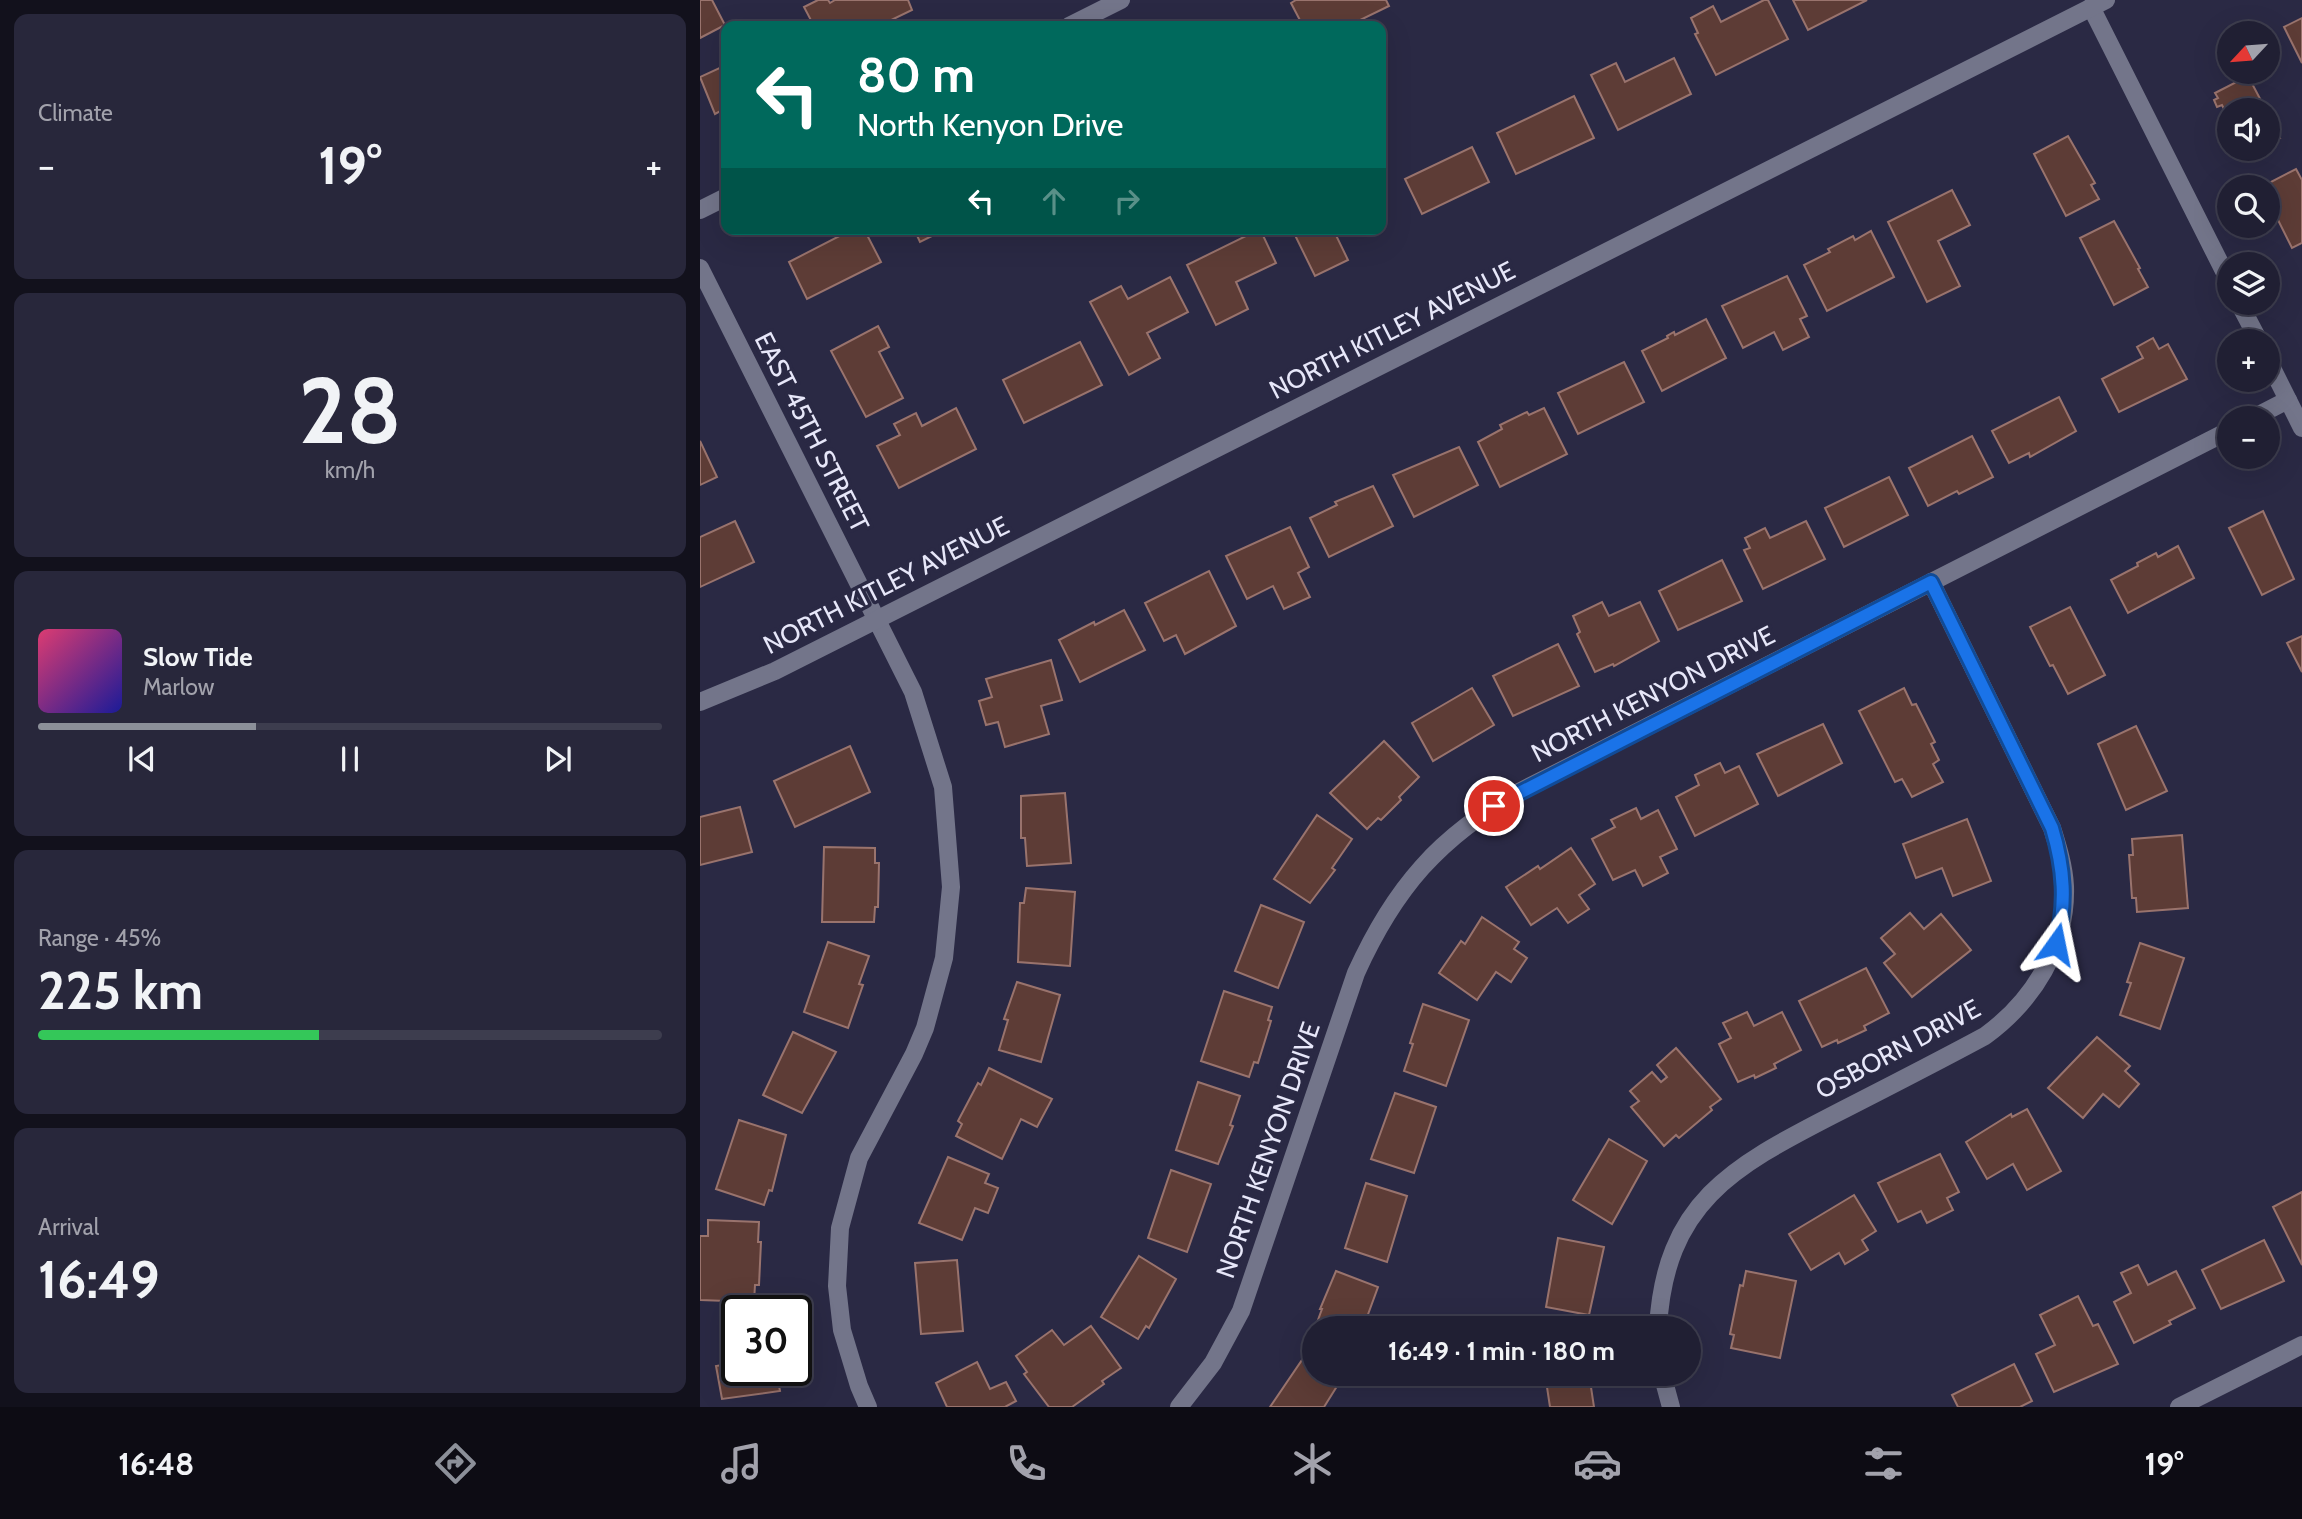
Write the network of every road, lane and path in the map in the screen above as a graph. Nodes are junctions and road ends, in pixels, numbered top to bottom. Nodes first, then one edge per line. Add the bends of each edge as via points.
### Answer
1 (1121, 0) edge
2 (2099, 4) edge
3 (1079, 21) edge
4 (721, 200) edge
5 (700, 210) edge
6 (2217, 255) edge
7 (700, 268) edge
8 (2280, 384) edge
9 (2288, 400) junction
10 (2276, 406) edge
11 (2302, 428) edge
12 (2217, 437) edge
13 (1931, 582) junction
14 (876, 619) junction
15 (700, 702) edge
16 (1659, 1316) edge
17 (2302, 1345) edge
18 (1665, 1386) edge
19 (868, 1407) edge
20 (1179, 1407) edge
21 (1671, 1407) edge
22 (2179, 1407) edge

1 - 3 street
2 - 6 street
2 - 14 street, NORTH KITLEY AVENUE
4 - 5 street
7 - 14 street, EAST 45TH STREET
8 - 9 street
9 - 10 street
9 - 11 street
12 - 13 street, NORTH KENYON DRIVE
13 - 16 street, OSBORN DRIVE via 2052,828 2064,886 2056,944 2029,996 1991,1032 1768,1148 1722,1182 1701,1204 1678,1241 1667,1268
13 - 20 street, NORTH KENYON DRIVE via 1521,791 1471,822 1427,861 1389,908 1360,964 1241,1311 1213,1363
14 - 15 street, NORTH KITLEY AVENUE via 775,671
14 - 19 street, EAST 45TH STREET via 913,692 943,787 951,887 944,958 925,1028 859,1158 841,1228 837,1286 842,1330
17 - 22 street
18 - 21 street

